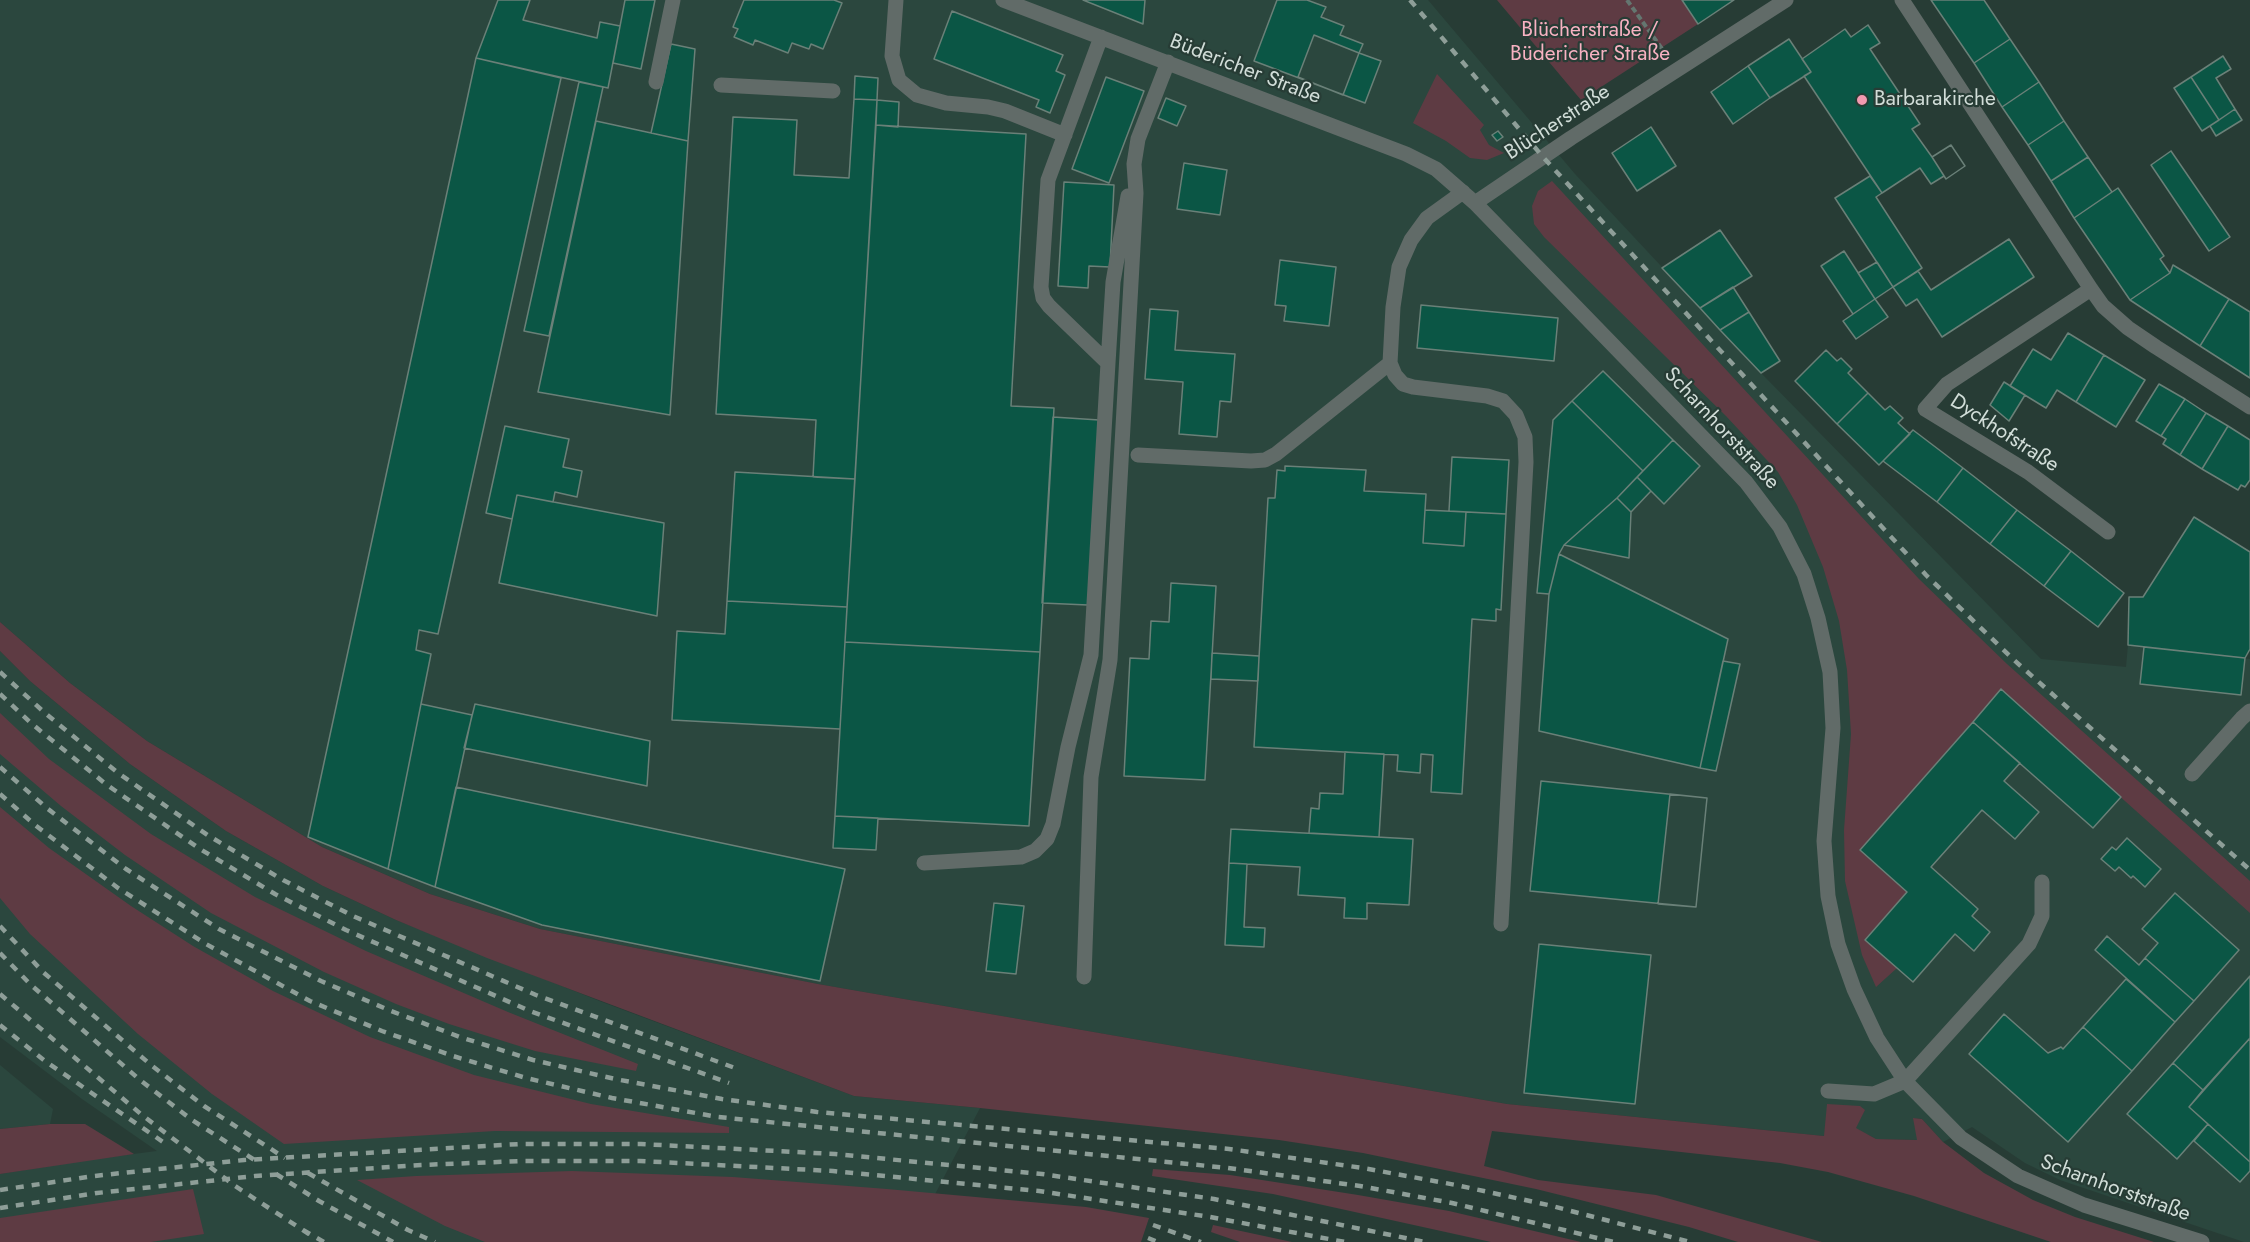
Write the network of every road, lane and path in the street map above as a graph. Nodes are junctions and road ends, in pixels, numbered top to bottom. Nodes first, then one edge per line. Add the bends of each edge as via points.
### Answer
1 (673, 0) edge
2 (896, 0) edge
3 (1003, 0) edge
4 (1627, 0) edge
5 (1786, 0) edge
6 (1902, 0) edge
7 (1101, 37) junction
8 (1168, 63) junction
9 (1678, 70) junction
10 (656, 82) dead end
11 (721, 85) dead end
12 (832, 91) dead end
13 (1065, 135) junction
14 (1134, 164) junction
15 (1463, 192) junction
16 (1475, 203) junction
17 (2091, 289) junction
18 (1108, 363) junction
19 (1390, 363) junction
20 (2250, 407) edge
21 (1138, 455) dead end
22 (2109, 532) dead end
23 (2250, 711) edge
24 (1063, 774) junction
25 (2193, 774) dead end
26 (1091, 777) junction
27 (924, 863) dead end
28 (2042, 882) dead end
29 (1501, 924) dead end
30 (1084, 977) dead end
31 (1905, 1082) junction
32 (1828, 1091) dead end
33 (2202, 1242) edge

1 - 10 street
2 - 13 street via 892,56 899,80 917,95 1005,111
3 - 7 street, Büdericher Straße
4 - 9 path
5 - 9 street, Blücherstraße
6 - 17 street
7 - 8 street, Büdericher Straße
7 - 13 street
8 - 14 street via 1138,139
8 - 15 street, Büdericher Straße via 1406,154 1436,169
9 - 16 street, Blücherstraße
11 - 12 street
13 - 18 street via 1048,180 1043,298
14 - 18 street via 1113,282
14 - 26 street via 1136,193 1110,660
15 - 16 street, Büdericher Straße
15 - 19 street via 1427,218 1399,267
16 - 31 street, Scharnhorststraße via 1746,482 1780,527 1804,574 1830,672 1833,728 1824,841 1828,896 1838,944 1854,989 1877,1038
17 - 20 street via 2128,328
17 - 22 street, Dyckhofstraße via 1947,384 1925,409 2028,472
18 - 24 street via 1091,655
19 - 21 street via 1265,460
19 - 29 street via 1403,384 1503,401 1516,415 1525,437
23 - 25 street
24 - 26 street
24 - 27 street via 1053,824 1047,839 1035,851 1021,857
26 - 30 street
28 - 31 street via 2042,916 2029,944
31 - 32 street via 1874,1094
31 - 33 street, Scharnhorststraße via 1961,1138 2018,1176 2084,1205

